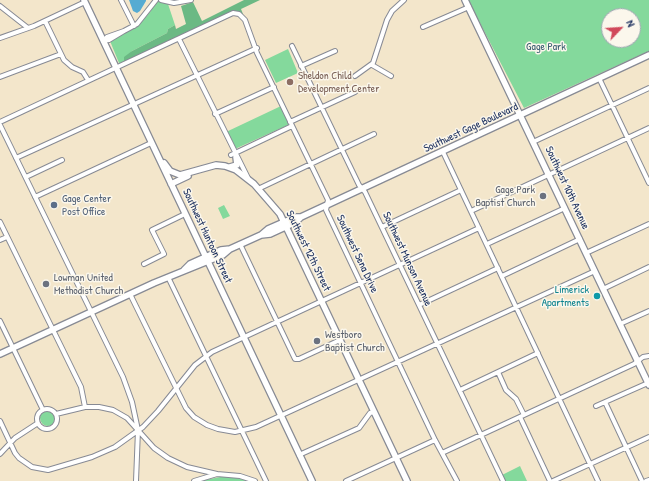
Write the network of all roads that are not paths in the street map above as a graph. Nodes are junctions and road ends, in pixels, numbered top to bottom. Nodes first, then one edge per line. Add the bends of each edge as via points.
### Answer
1 (121, 0) edge
2 (156, 0) edge
3 (161, 0) edge
4 (192, 0) edge
5 (404, 0) edge
6 (466, 0) edge
7 (84, 1) edge
8 (0, 6) edge
9 (469, 7) junction
10 (45, 21) junction
11 (134, 26) junction
12 (423, 27) dead end
13 (28, 28) junction
14 (0, 38) edge
15 (179, 39) junction
16 (103, 41) junction
17 (292, 46) dead end
18 (257, 48) junction
19 (335, 51) dead end
20 (61, 54) junction
21 (649, 55) edge
22 (372, 65) junction
23 (301, 66) junction
24 (115, 69) junction
25 (197, 76) junction
26 (355, 76) dead end
27 (391, 76) dead end
28 (0, 77) edge
29 (599, 78) junction
30 (88, 80) junction
31 (274, 87) junction
32 (649, 88) edge
33 (355, 92) dead end
34 (132, 105) junction
35 (612, 106) junction
36 (321, 108) junction
37 (215, 114) junction
38 (521, 115) junction
39 (0, 124) edge
40 (291, 124) junction
41 (649, 128) edge
42 (374, 134) dead end
43 (628, 138) junction
44 (533, 142) junction
45 (151, 143) junction
46 (341, 149) junction
47 (154, 151) junction
48 (443, 152) junction
49 (234, 155) junction
50 (16, 158) junction
51 (62, 160) dead end
52 (310, 164) junction
53 (230, 167) junction
54 (202, 168) junction
55 (549, 175) junction
56 (26, 177) junction
57 (648, 177) edge
58 (249, 180) junction
59 (649, 183) edge
60 (171, 184) junction
61 (362, 189) junction
62 (258, 190) junction
63 (461, 190) junction
64 (35, 197) junction
65 (327, 205) junction
66 (565, 208) junction
67 (471, 211) junction
68 (185, 214) junction
69 (0, 222) edge
70 (285, 224) junction
71 (649, 224) edge
72 (382, 227) junction
73 (479, 228) junction
74 (7, 237) junction
75 (580, 239) junction
76 (0, 240) edge
77 (240, 244) junction
78 (486, 244) junction
79 (586, 253) junction
80 (207, 259) junction
81 (144, 264) dead end
82 (400, 265) junction
83 (649, 267) edge
84 (498, 268) junction
85 (595, 271) junction
86 (502, 276) junction
87 (168, 277) junction
88 (361, 283) junction
89 (603, 289) junction
90 (130, 294) junction
91 (321, 300) junction
92 (419, 305) junction
93 (516, 308) junction
94 (649, 311) edge
95 (92, 312) junction
96 (0, 321) edge
97 (277, 321) junction
98 (620, 324) junction
99 (53, 330) junction
100 (243, 336) junction
101 (340, 340) junction
102 (438, 344) junction
103 (13, 348) junction
104 (538, 353) junction
105 (0, 354) edge
106 (206, 356) junction
107 (649, 356) edge
108 (638, 360) junction
109 (398, 361) junction
110 (498, 372) junction
111 (359, 379) junction
112 (648, 384) edge
113 (176, 389) junction
114 (460, 390) junction
115 (559, 398) junction
116 (605, 402) junction
117 (596, 406) dead end
118 (85, 407) junction
119 (43, 410) junction
120 (374, 412) junction
121 (56, 414) junction
122 (280, 416) junction
123 (522, 416) junction
124 (0, 421) edge
125 (38, 423) junction
126 (138, 430) junction
127 (242, 431) junction
128 (481, 435) junction
129 (649, 437) edge
130 (435, 440) junction
131 (10, 443) junction
132 (626, 447) junction
133 (442, 453) junction
134 (0, 454) edge
135 (299, 455) junction
136 (396, 458) junction
137 (590, 464) junction
138 (194, 469) junction
139 (262, 472) junction
140 (217, 474) junction
141 (136, 481) edge
142 (194, 481) edge
143 (255, 481) edge
144 (266, 481) edge
145 (312, 481) edge
146 (346, 481) edge
147 (407, 481) edge
148 (457, 481) edge
149 (503, 481) edge
150 (550, 481) edge
151 (553, 481) edge
152 (598, 481) edge
153 (642, 481) edge

1 - 11 street
2 - 11 street
3 - 4 street via 174,3
5 - 22 street via 386,20
6 - 9 main road, Southwest 10th Avenue
7 - 10 street
7 - 16 main road, Southwest Huntoon Street
8 - 13 street
9 - 12 street
9 - 38 main road, Southwest 10th Avenue
10 - 13 street
10 - 20 street
11 - 16 street
13 - 14 street
15 - 18 street, Southwest Sena Drive via 233,13 239,14 245,20
15 - 24 street
15 - 25 street, Southwest 12th Street
16 - 24 main road, Southwest Huntoon Street
17 - 23 street, Southwest Munson Avenue
18 - 25 street
18 - 31 street, Southwest Sena Drive
19 - 23 street
20 - 28 street
20 - 30 street via 67,63 83,72
21 - 29 main road, Southwest Gage Boulevard
22 - 26 street
22 - 27 street
23 - 36 street, Southwest Munson Avenue
24 - 30 street
24 - 34 main road, Southwest Huntoon Street
25 - 34 street
25 - 37 street, Southwest 12th Street
29 - 35 street
29 - 38 main road, Southwest Gage Boulevard
30 - 39 street
31 - 37 street
31 - 40 street, Southwest Sena Drive
32 - 35 street
33 - 36 street
34 - 45 main road, Southwest Huntoon Street
34 - 50 street
35 - 43 street
35 - 44 street
36 - 40 street
36 - 46 street, Southwest Munson Avenue
37 - 49 street, Southwest 12th Street
38 - 44 main road, Southwest 10th Avenue
38 - 48 main road, Southwest Gage Boulevard
39 - 50 street
40 - 49 street
40 - 52 street, Southwest Sena Drive
41 - 43 street
42 - 46 street
43 - 55 street
43 - 57 street
44 - 55 main road, Southwest 10th Avenue
45 - 47 main road, Southwest Huntoon Street
45 - 64 street
46 - 52 street
46 - 61 street, Southwest Munson Avenue
47 - 54 main road via 167,168 176,174 187,175
47 - 60 main road, Southwest Huntoon Street
48 - 61 main road, Southwest Gage Boulevard
48 - 63 street
49 - 53 main road via 237,165
49 - 58 street, Southwest 12th Street
50 - 56 street
51 - 56 street
52 - 62 street
52 - 65 street, Southwest Sena Drive via 328,200
53 - 54 main road via 216,165
53 - 58 main road
54 - 60 main road
55 - 66 main road, Southwest 10th Avenue
55 - 67 street
56 - 64 street
57 - 59 street
58 - 62 main road, Southwest 12th Street
60 - 68 main road, Southwest Huntoon Street
61 - 65 main road, Southwest Gage Boulevard
61 - 72 street, Southwest Munson Avenue
62 - 70 main road, Southwest 12th Street via 280,214
63 - 67 street
63 - 72 street
64 - 95 street
65 - 70 main road, Southwest Gage Boulevard
65 - 88 street, Southwest Sena Drive via 326,210
66 - 75 main road, Southwest 10th Avenue
66 - 78 street
67 - 73 street
68 - 80 main road, Southwest Huntoon Street
68 - 81 street via 152,230 164,254
69 - 74 street
70 - 77 main road, Southwest Gage Boulevard
70 - 91 main road, Southwest 12th Street
71 - 79 street
72 - 82 street, Southwest Munson Avenue
73 - 78 street
73 - 82 street
74 - 76 street
74 - 99 street
75 - 79 main road, Southwest 10th Avenue
75 - 86 street
77 - 80 main road, Southwest Gage Boulevard via 223,255
77 - 97 street
78 - 84 street
79 - 85 main road, Southwest 10th Avenue
80 - 87 main road, Southwest Gage Boulevard via 192,269
80 - 100 main road, Southwest Huntoon Street
82 - 88 street
82 - 92 street, Southwest Munson Avenue
83 - 89 street
84 - 86 street
84 - 92 street
85 - 89 main road, Southwest 10th Avenue
85 - 93 street
86 - 93 street
87 - 90 main road, Southwest Gage Boulevard
87 - 106 street
88 - 91 street
88 - 109 street, Southwest Sena Drive
89 - 98 main road, Southwest 10th Avenue
90 - 95 main road, Southwest Gage Boulevard
90 - 113 street
91 - 97 street
91 - 101 main road, Southwest 12th Street
92 - 102 street, Southwest Munson Avenue
93 - 102 street
93 - 104 street
94 - 98 street
95 - 99 main road, Southwest Gage Boulevard
95 - 126 street via 123,377
96 - 103 street
97 - 100 street
97 - 101 street via 296,359
98 - 108 main road, Southwest 10th Avenue
99 - 103 main road, Southwest Gage Boulevard
99 - 118 street via 81,387
100 - 106 street
100 - 122 main road, Southwest Huntoon Street
101 - 111 main road, Southwest 12th Street
102 - 109 street
102 - 114 street, Southwest Munson Avenue
103 - 105 main road, Southwest Gage Boulevard
103 - 119 street
104 - 110 street
104 - 115 street
106 - 113 street via 195,365
106 - 127 street
107 - 108 street via 643,356
108 - 112 main road, Southwest 10th Avenue
108 - 115 street
109 - 111 street
109 - 130 street, Southwest Sena Drive
110 - 114 street
110 - 123 street via 506,390 516,399
111 - 120 main road, Southwest 12th Street
111 - 122 street
112 - 116 street
113 - 126 street via 151,419
113 - 127 street via 186,408 200,421 218,430
114 - 128 street, Southwest Munson Avenue
115 - 123 street
115 - 137 street
116 - 117 street
116 - 132 street
118 - 121 street
118 - 126 street via 107,408 120,413
119 - 121 street via 52,410
119 - 125 street via 38,414
120 - 135 street via 370,413 359,428
120 - 136 main road, Southwest 12th Street
121 - 125 street via 57,421 52,427 44,428
122 - 127 street
122 - 135 main road, Southwest Huntoon Street
123 - 128 street
123 - 150 street
124 - 131 street
125 - 131 street
126 - 131 street via 124,442 105,452 48,470 26,464
126 - 138 street via 154,448 168,458
126 - 141 street
127 - 139 street
128 - 133 street
128 - 149 street, Southwest Munson Avenue
129 - 132 street
130 - 133 street, Southwest Sena Drive
130 - 136 street
131 - 134 street
132 - 137 street
132 - 153 street
133 - 148 street, Southwest Sena Drive
135 - 145 main road, Southwest Huntoon Street
136 - 146 street
136 - 147 main road, Southwest 12th Street
137 - 151 street
137 - 152 street
138 - 140 street
138 - 142 street via 197,474
139 - 143 street via 261,479
139 - 144 street
140 - 142 street
140 - 143 street via 240,476

